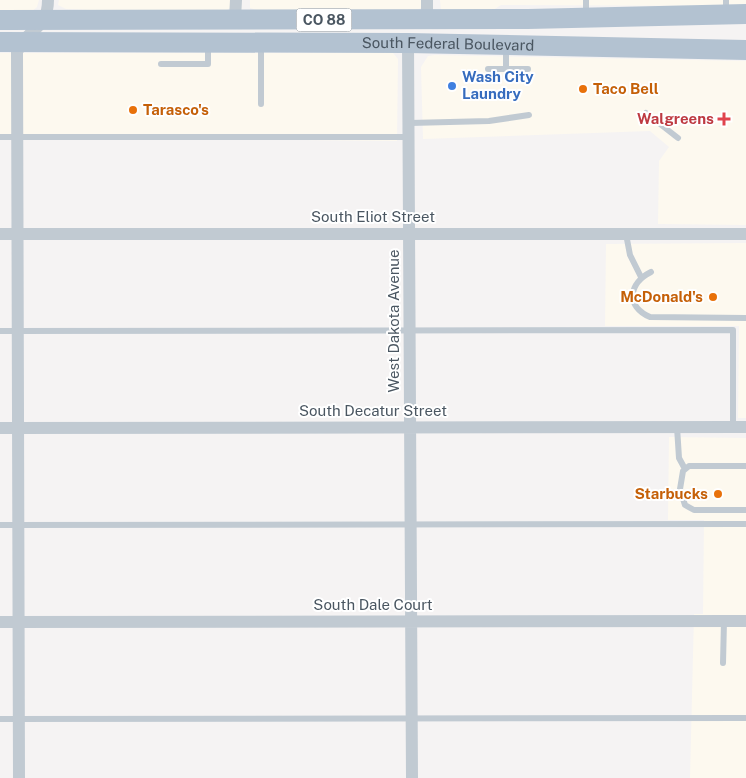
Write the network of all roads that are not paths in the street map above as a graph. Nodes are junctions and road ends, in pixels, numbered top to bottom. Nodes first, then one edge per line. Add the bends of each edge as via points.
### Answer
1 (48, 0) edge
2 (726, 7) edge
3 (427, 9) edge
4 (586, 9) edge
5 (235, 10) edge
6 (746, 14) edge
7 (0, 20) edge
8 (44, 21) junction
9 (0, 42) edge
10 (21, 42) junction
11 (208, 43) junction
12 (260, 43) junction
13 (408, 43) junction
14 (506, 44) junction
15 (746, 50) edge
16 (161, 64) dead end
17 (488, 69) dead end
18 (506, 69) junction
19 (528, 69) dead end
20 (261, 104) dead end
21 (646, 113) dead end
22 (529, 115) dead end
23 (410, 123) junction
24 (0, 137) edge
25 (17, 137) junction
26 (410, 137) junction
27 (678, 138) dead end
28 (410, 233) junction
29 (0, 234) edge
30 (18, 234) junction
31 (626, 234) junction
32 (746, 234) edge
33 (651, 272) dead end
34 (641, 276) junction
35 (746, 318) edge
36 (410, 330) junction
37 (0, 331) edge
38 (18, 331) junction
39 (739, 427) edge
40 (0, 428) edge
41 (19, 428) junction
42 (410, 428) junction
43 (677, 428) junction
44 (746, 466) edge
45 (685, 469) junction
46 (746, 510) edge
47 (411, 524) junction
48 (746, 524) edge
49 (0, 525) edge
50 (18, 525) junction
51 (411, 621) junction
52 (724, 621) junction
53 (746, 621) edge
54 (0, 622) edge
55 (18, 622) junction
56 (723, 664) dead end
57 (412, 718) junction
58 (746, 718) edge
59 (0, 719) edge
60 (19, 719) junction
61 (19, 778) edge
62 (412, 778) edge

1 - 8 street
2 - 4 main road, South Federal Boulevard / CO 88
2 - 6 main road, South Federal Boulevard / CO 88
3 - 4 main road, South Federal Boulevard / CO 88
3 - 5 main road, South Federal Boulevard / CO 88 via 330,20
5 - 8 main road, South Federal Boulevard / CO 88
7 - 8 main road, South Federal Boulevard / CO 88
8 - 10 street
9 - 10 main road, South Federal Boulevard / CO 88
10 - 11 main road, South Federal Boulevard / CO 88
10 - 25 street via 16,52
11 - 12 main road, South Federal Boulevard / CO 88
11 - 16 lane via 208,64
12 - 13 main road, South Federal Boulevard / CO 88
12 - 20 lane
13 - 14 main road, South Federal Boulevard / CO 88
13 - 23 street, West Dakota Avenue
14 - 15 main road, South Federal Boulevard / CO 88
14 - 18 lane
17 - 18 lane
18 - 19 lane
21 - 27 lane
22 - 23 lane via 489,121
23 - 26 street, West Dakota Avenue
24 - 25 lane
25 - 26 lane
25 - 30 street
26 - 28 street, West Dakota Avenue
28 - 30 street, South Eliot Street
28 - 31 street, South Eliot Street
28 - 36 street, West Dakota Avenue
29 - 30 street, South Eliot Street
30 - 38 street
31 - 32 street, South Eliot Street
31 - 34 lane via 630,256
33 - 34 lane
34 - 35 lane via 635,285 635,306 650,317
36 - 38 lane
36 - 39 lane via 733,330
36 - 42 street, West Dakota Avenue
37 - 38 lane
38 - 41 street
39 - 43 street, South Decatur Street
40 - 41 street, South Decatur Street
41 - 42 street, South Decatur Street
41 - 50 street
42 - 43 street, South Decatur Street
42 - 47 street, West Dakota Avenue
43 - 45 lane via 679,458
44 - 45 lane via 689,466
45 - 46 lane via 682,470 680,489 685,505 694,510
47 - 48 lane
47 - 50 lane
47 - 51 street, West Dakota Avenue
49 - 50 lane
50 - 55 street
51 - 52 street, South Dale Court
51 - 55 street, South Dale Court
51 - 57 street, West Dakota Avenue
52 - 53 street, South Dale Court
52 - 56 lane
54 - 55 street, South Dale Court
55 - 60 street
57 - 58 lane
57 - 60 lane
57 - 62 street, West Dakota Avenue
59 - 60 lane
60 - 61 street

